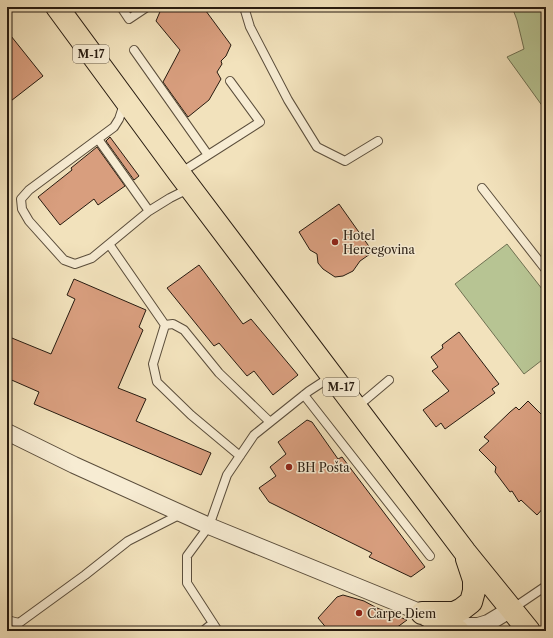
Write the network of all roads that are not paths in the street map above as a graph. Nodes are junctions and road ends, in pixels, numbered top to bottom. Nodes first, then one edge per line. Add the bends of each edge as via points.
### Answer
1 (121, 7) edge
2 (147, 7) edge
3 (244, 7) edge
4 (63, 12) edge
5 (134, 50) dead end
6 (230, 81) dead end
7 (126, 100) junction
8 (98, 139) junction
9 (378, 141) dead end
10 (208, 155) junction
11 (186, 181) junction
12 (482, 188) dead end
13 (149, 211) junction
14 (109, 244) junction
15 (546, 270) edge
16 (165, 326) junction
17 (332, 376) junction
18 (389, 380) dead end
19 (304, 395) junction
20 (356, 407) junction
21 (270, 422) junction
22 (7, 432) edge
23 (240, 456) junction
24 (181, 514) junction
25 (209, 526) junction
26 (465, 552) junction
27 (430, 556) dead end
28 (546, 586) edge
29 (511, 609) junction
30 (422, 613) junction
31 (7, 620) edge
32 (19, 623) junction
33 (213, 623) junction
34 (9, 631) edge
35 (203, 631) edge
36 (218, 631) edge
37 (458, 631) edge
38 (529, 631) edge

1 - 2 lane via 129,18
3 - 9 lane via 250,26 288,100 317,147 345,161
4 - 7 main road, M-17
5 - 10 lane
6 - 10 lane via 260,122
7 - 8 lane via 114,127
7 - 11 main road, M-17
8 - 13 lane
8 - 14 lane via 29,190 21,199 22,209 29,221 64,260 75,264 92,258
10 - 11 lane
11 - 13 lane via 180,193
11 - 17 main road, M-17
12 - 15 lane
13 - 14 lane
14 - 16 lane
16 - 21 lane via 173,324 184,330 219,373
16 - 23 lane via 153,364 157,382
17 - 19 lane
17 - 20 main road, M-17
18 - 20 lane
19 - 21 lane
19 - 27 lane
20 - 26 main road, M-17
21 - 23 lane via 254,435
22 - 24 street
23 - 25 lane via 227,474
24 - 25 street
24 - 32 lane via 128,541 85,576
25 - 30 street
25 - 33 lane via 187,556 186,583
26 - 29 main road, M-17
26 - 30 main road via 474,580 471,602 454,613
28 - 29 lane
29 - 30 street via 498,618 478,626 464,626
29 - 38 main road, M-17
30 - 37 main road
31 - 32 lane
32 - 34 lane
33 - 35 lane
33 - 36 lane

